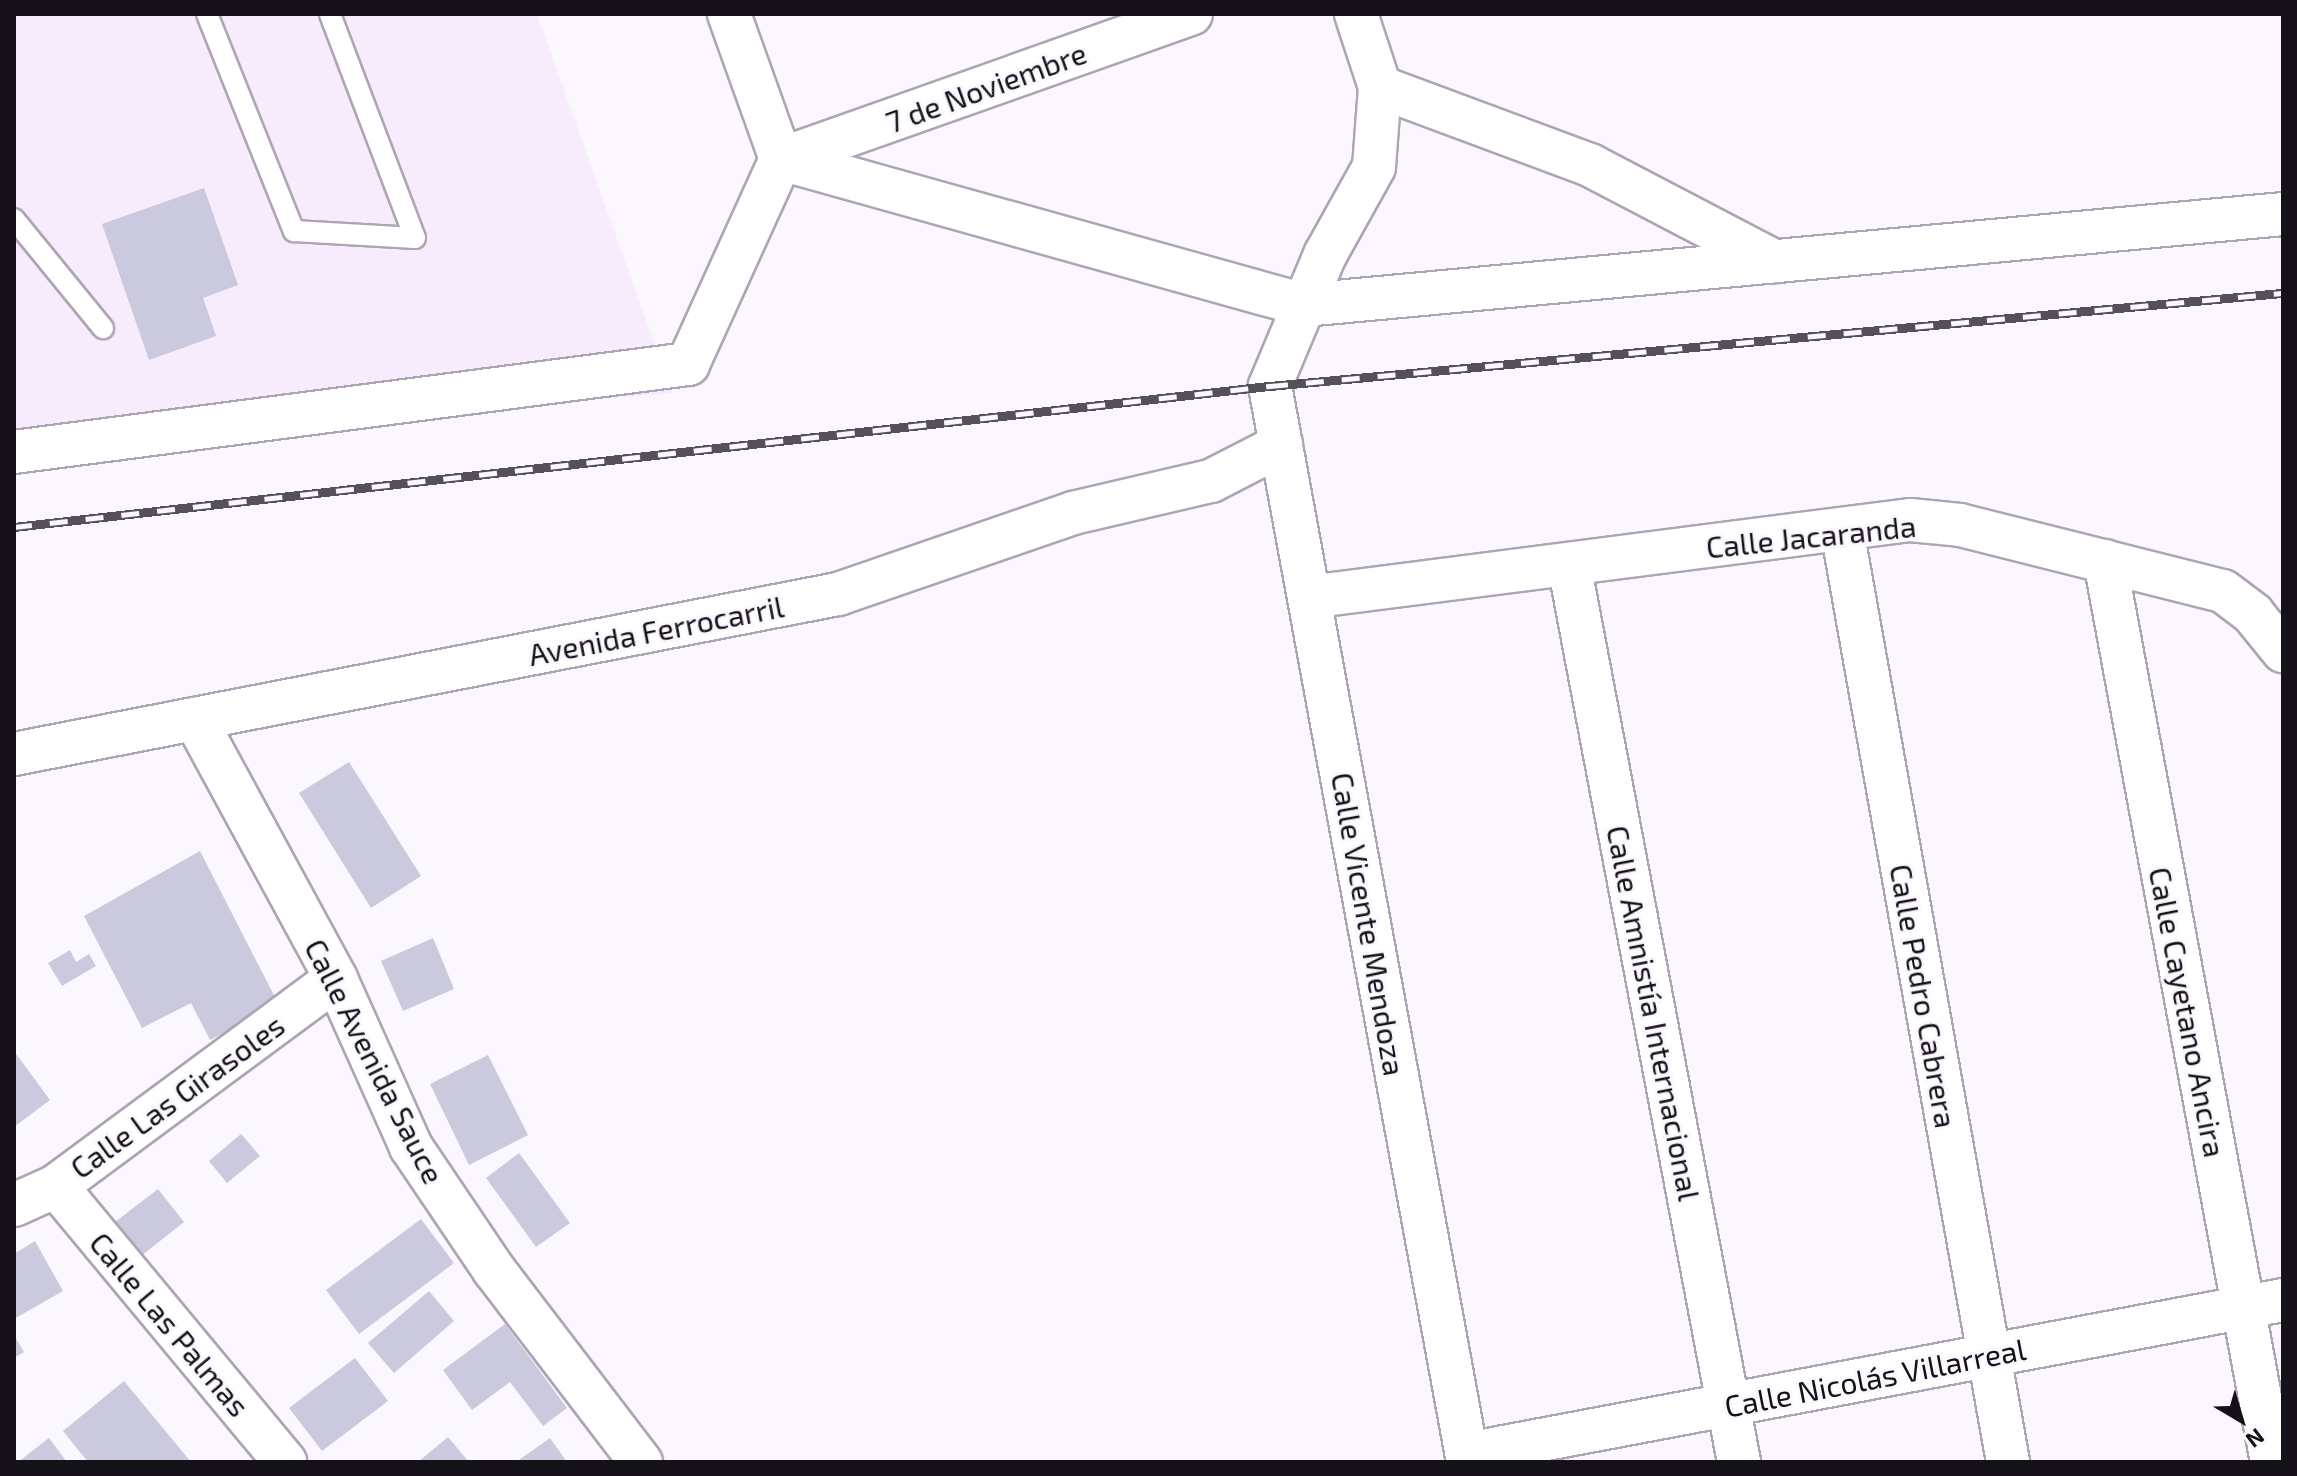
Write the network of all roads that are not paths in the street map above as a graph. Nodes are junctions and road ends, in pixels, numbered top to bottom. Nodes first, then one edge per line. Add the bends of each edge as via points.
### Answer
1 (207, 14) edge
2 (330, 14) edge
3 (729, 14) edge
4 (1191, 14) edge
5 (1356, 14) edge
6 (1380, 87) junction
7 (781, 159) junction
8 (2283, 214) edge
9 (14, 219) edge
10 (1774, 261) junction
11 (1304, 305) junction
12 (103, 328) dead end
13 (1281, 445) junction
14 (14, 452) edge
15 (1842, 530) junction
16 (2105, 561) junction
17 (1569, 564) junction
18 (1309, 597) junction
19 (2283, 651) edge
20 (195, 719) junction
21 (14, 754) edge
22 (336, 979) junction
23 (56, 1186) junction
24 (14, 1205) edge
25 (2263, 1304) edge
26 (1988, 1356) junction
27 (1728, 1405) junction
28 (1468, 1458) edge
29 (285, 1462) edge
30 (641, 1462) edge
31 (1739, 1462) edge
32 (2008, 1462) edge
33 (2272, 1462) edge

1 - 2 lane via 294,231 415,238
3 - 7 street
4 - 7 street, 7 de Noviembre
5 - 6 street
6 - 10 street via 1590,165
6 - 11 street via 1374,167
7 - 11 street
7 - 14 street via 688,364
8 - 10 street
9 - 12 lane
10 - 11 street
11 - 13 street, Calle Vicente Mendoza via 1270,386
13 - 18 street, Calle Vicente Mendoza
13 - 20 street, Avenida Ferrocarril via 1211,481 1073,513 838,594
15 - 16 street, Calle Jacaranda via 1910,520 1960,525
15 - 17 street, Calle Jacaranda
15 - 26 street, Calle Pedro Cabrera
16 - 19 street, Calle Jacaranda via 2223,591 2253,614
16 - 25 street, Calle Cayetano Ancira
17 - 18 street, Calle Jacaranda
17 - 27 street, Calle Amnistía Internacional
18 - 28 street, Calle Vicente Mendoza
20 - 21 street, Avenida Ferrocarril
20 - 22 street, Calle Avenida Sauce
22 - 23 street, Calle Las Girasoles
22 - 30 street, Calle Avenida Sauce via 411,1147 452,1212
23 - 24 street, Calle Las Girasoles
23 - 29 street, Calle Las Palmas
25 - 26 street, Calle Nicolás Villarreal
25 - 33 street, Calle Cayetano Ancira
26 - 27 street, Calle Nicolás Villarreal
26 - 32 street, Calle Pedro Cabrera
27 - 28 street, Calle Nicolás Villarreal
27 - 31 street, Calle Amnistía Internacional

